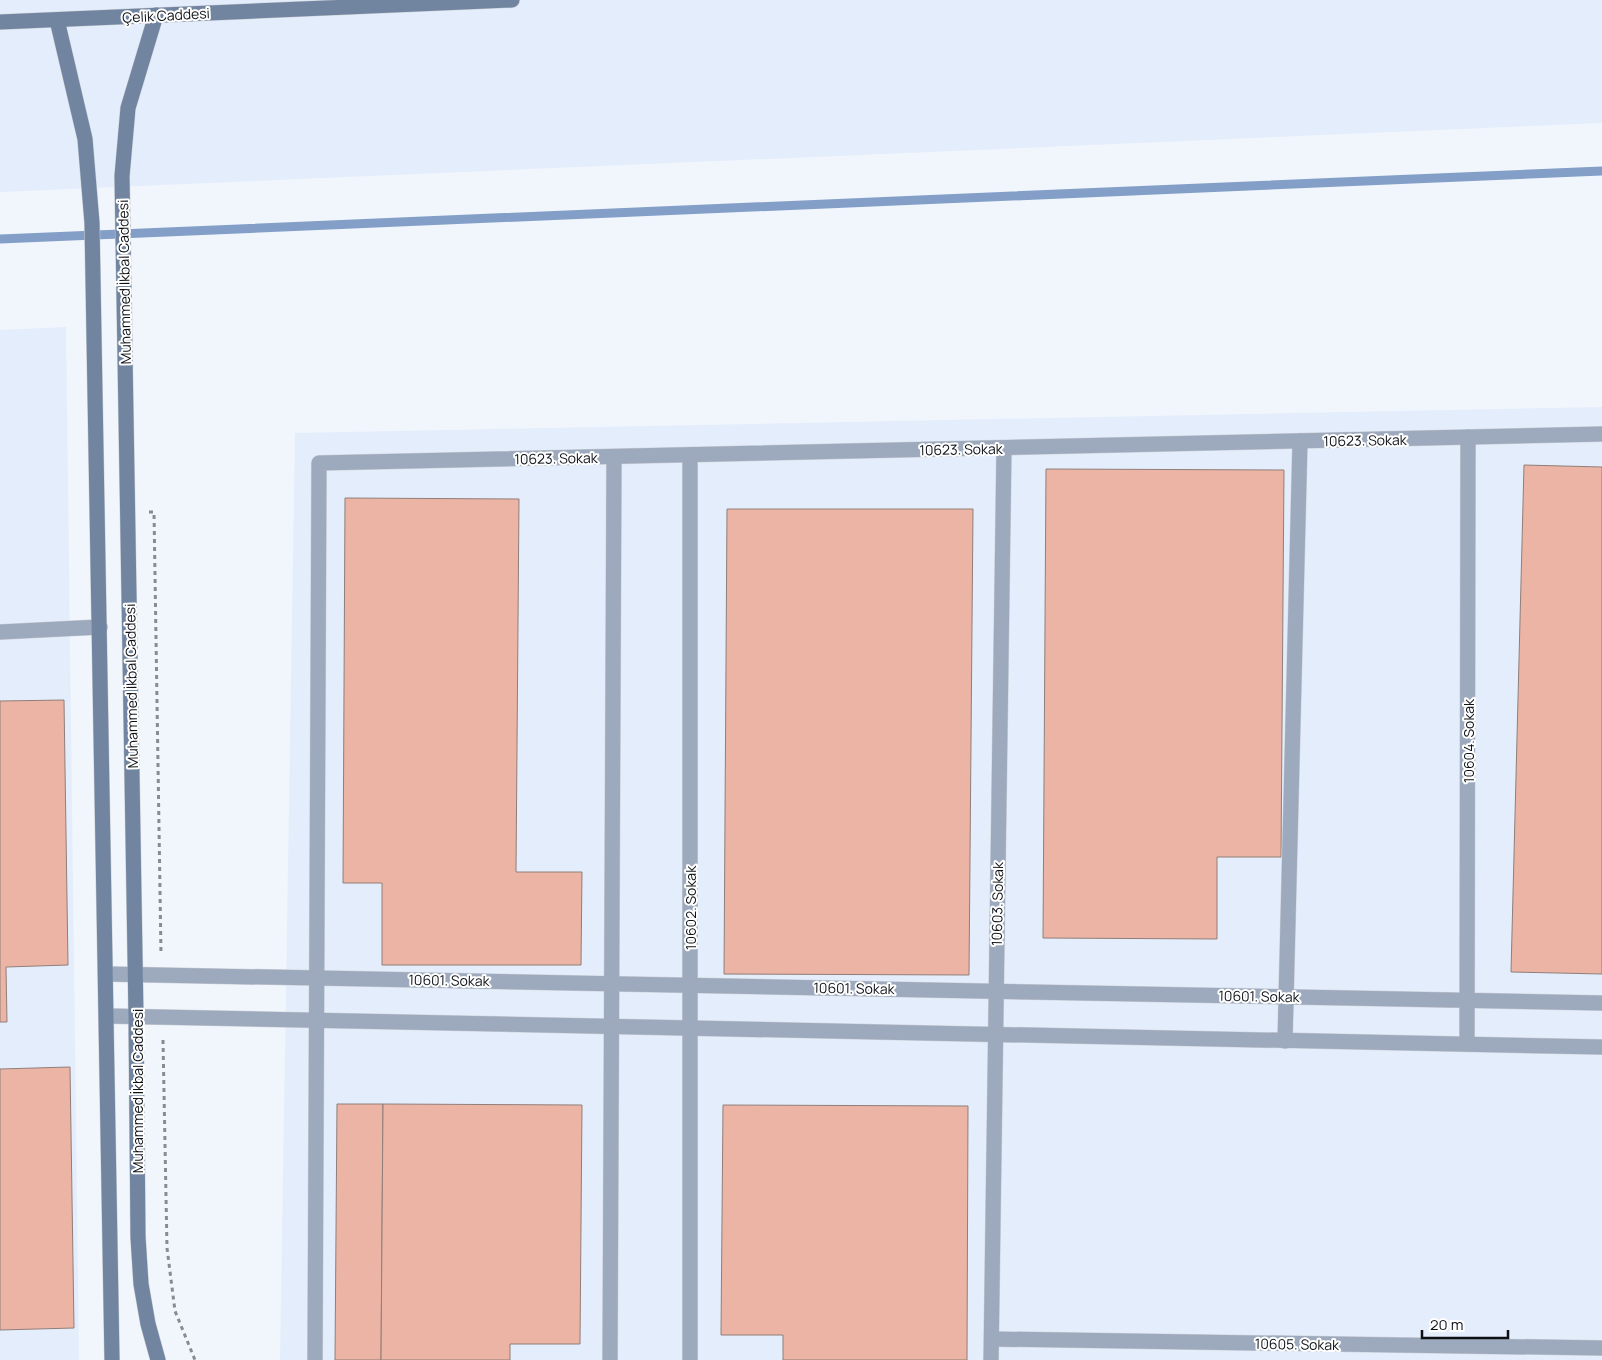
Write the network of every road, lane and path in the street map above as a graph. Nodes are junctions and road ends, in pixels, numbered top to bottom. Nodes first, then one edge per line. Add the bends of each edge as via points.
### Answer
1 (512, 0) edge
2 (276, 5) edge
3 (156, 15) junction
4 (57, 20) junction
5 (0, 22) edge
6 (1602, 434) edge
7 (1468, 437) junction
8 (1300, 441) junction
9 (1004, 448) junction
10 (690, 455) junction
11 (614, 457) junction
12 (128, 510) junction
13 (100, 627) junction
14 (0, 632) edge
15 (106, 974) junction
16 (136, 974) junction
17 (161, 974) junction
18 (316, 977) junction
19 (611, 983) junction
20 (690, 985) junction
21 (996, 991) junction
22 (1286, 996) junction
23 (1467, 1000) junction
24 (1602, 1002) edge
25 (107, 1016) junction
26 (136, 1016) junction
27 (162, 1017) junction
28 (316, 1020) junction
29 (611, 1026) junction
30 (690, 1028) junction
31 (996, 1034) junction
32 (1285, 1041) junction
33 (1467, 1044) junction
34 (1602, 1047) edge
35 (992, 1340) junction
36 (1602, 1348) edge
37 (112, 1360) edge
38 (158, 1360) edge
39 (195, 1360) edge
40 (315, 1360) edge
41 (610, 1360) edge
42 (690, 1360) edge
43 (991, 1360) edge

1 - 2 street, Çelik Caddesi
2 - 3 street, Çelik Caddesi
3 - 4 street, Çelik Caddesi
3 - 12 street, Muhammed İkbal Caddesi via 128,108 122,176
4 - 5 street, Çelik Caddesi
4 - 13 street, Muhammed İkbal Caddesi via 85,140 89,175
6 - 7 street, 10623. Sokak
7 - 8 street, 10623. Sokak
7 - 23 street, 10604. Sokak
8 - 9 street, 10623. Sokak
8 - 22 street
9 - 10 street, 10623. Sokak
9 - 21 street, 10603. Sokak
10 - 11 street, 10623. Sokak
10 - 20 street, 10602. Sokak
11 - 18 street, 10623. Sokak via 319,463
11 - 19 street
12 - 16 street, Muhammed İkbal Caddesi
12 - 17 path via 154,512
13 - 14 street
13 - 15 street, Muhammed İkbal Caddesi
15 - 16 street, 10601. Sokak
15 - 25 street, Muhammed İkbal Caddesi
16 - 17 street, 10601. Sokak
16 - 26 street, Muhammed İkbal Caddesi
17 - 18 street, 10601. Sokak
18 - 19 street, 10601. Sokak
18 - 28 street
19 - 20 street, 10601. Sokak
19 - 29 street
20 - 21 street, 10601. Sokak
20 - 30 street, 10602. Sokak
21 - 22 street, 10601. Sokak
21 - 31 street, 10603. Sokak
22 - 23 street, 10601. Sokak
22 - 32 street
23 - 24 street, 10601. Sokak
23 - 33 street, 10604. Sokak
25 - 26 street
25 - 37 street, Muhammed İkbal Caddesi
26 - 27 street
26 - 38 street, Muhammed İkbal Caddesi via 140,1274
27 - 28 street
27 - 39 path via 167,1248 175,1311
28 - 29 street
28 - 40 street
29 - 30 street
29 - 41 street
30 - 31 street
30 - 42 street, 10602. Sokak
31 - 32 street
31 - 35 street, 10603. Sokak
32 - 33 street
33 - 34 street
35 - 36 street, 10605. Sokak
35 - 43 street, 10603. Sokak

